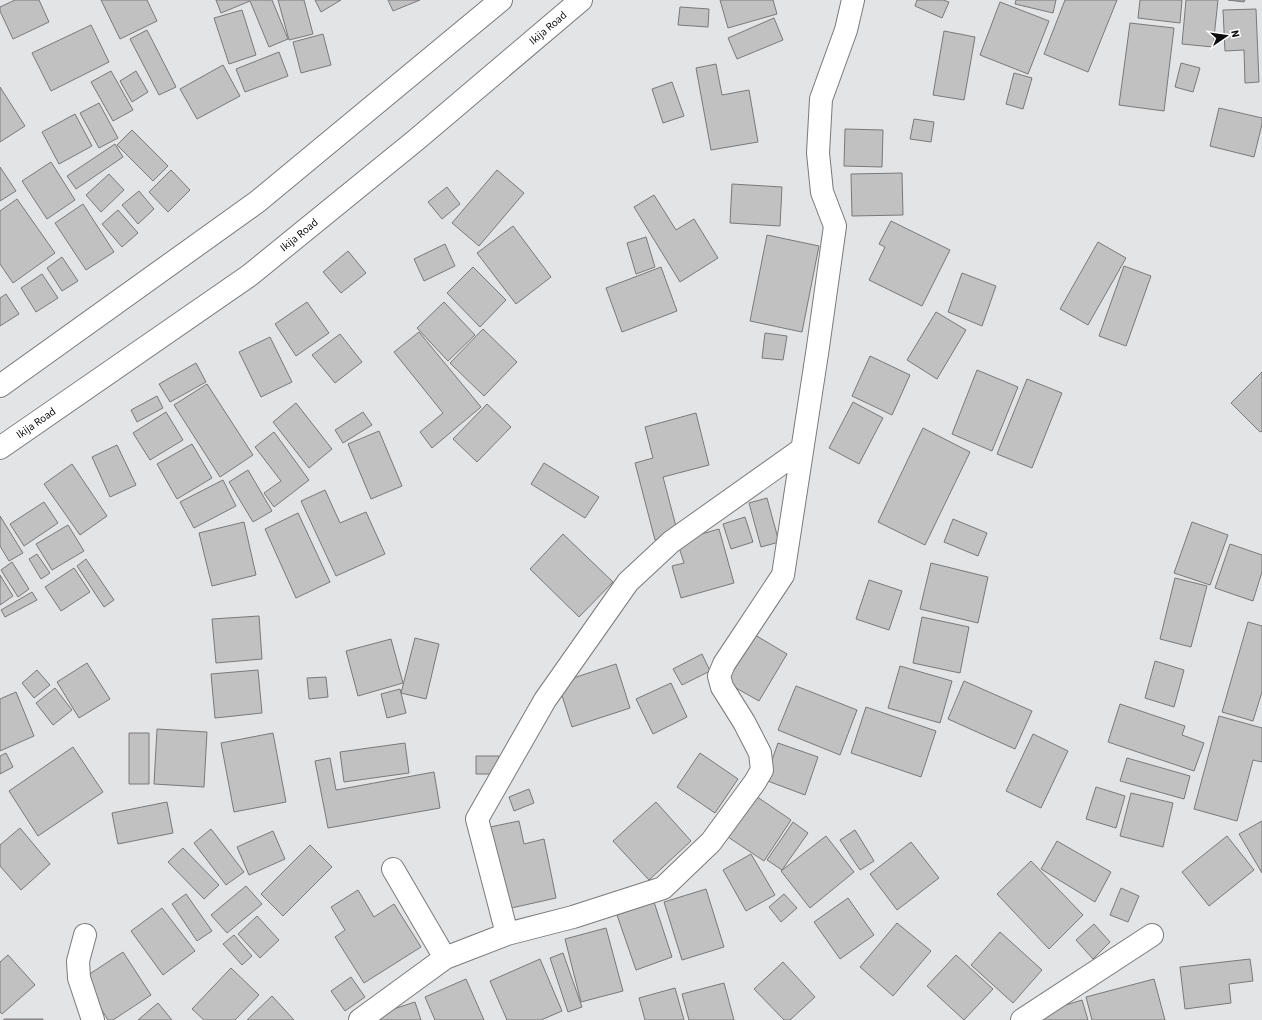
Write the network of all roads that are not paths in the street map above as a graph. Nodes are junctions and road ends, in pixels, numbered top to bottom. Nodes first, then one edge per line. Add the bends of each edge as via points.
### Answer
1 (501, 0) edge
2 (581, 0) edge
3 (853, 0) edge
4 (0, 386) edge
5 (0, 448) edge
6 (802, 449) junction
7 (393, 869) dead end
8 (507, 934) junction
9 (1152, 935) dead end
10 (86, 936) dead end
11 (445, 958) junction
12 (93, 1020) edge
13 (360, 1020) edge
14 (1022, 1020) edge

1 - 4 street via 257,202
2 - 5 street, Ikija Road via 416,140 250,275
3 - 6 street via 846,30 821,99 818,152 822,192 835,226
6 - 8 street via 671,542 628,582 545,700 477,819
6 - 8 street via 783,574 724,664 719,676 722,688 760,753 762,770 755,782 711,842 663,888 573,917
7 - 11 street
8 - 11 street
9 - 14 street
10 - 12 street via 78,961 79,978
11 - 13 street

